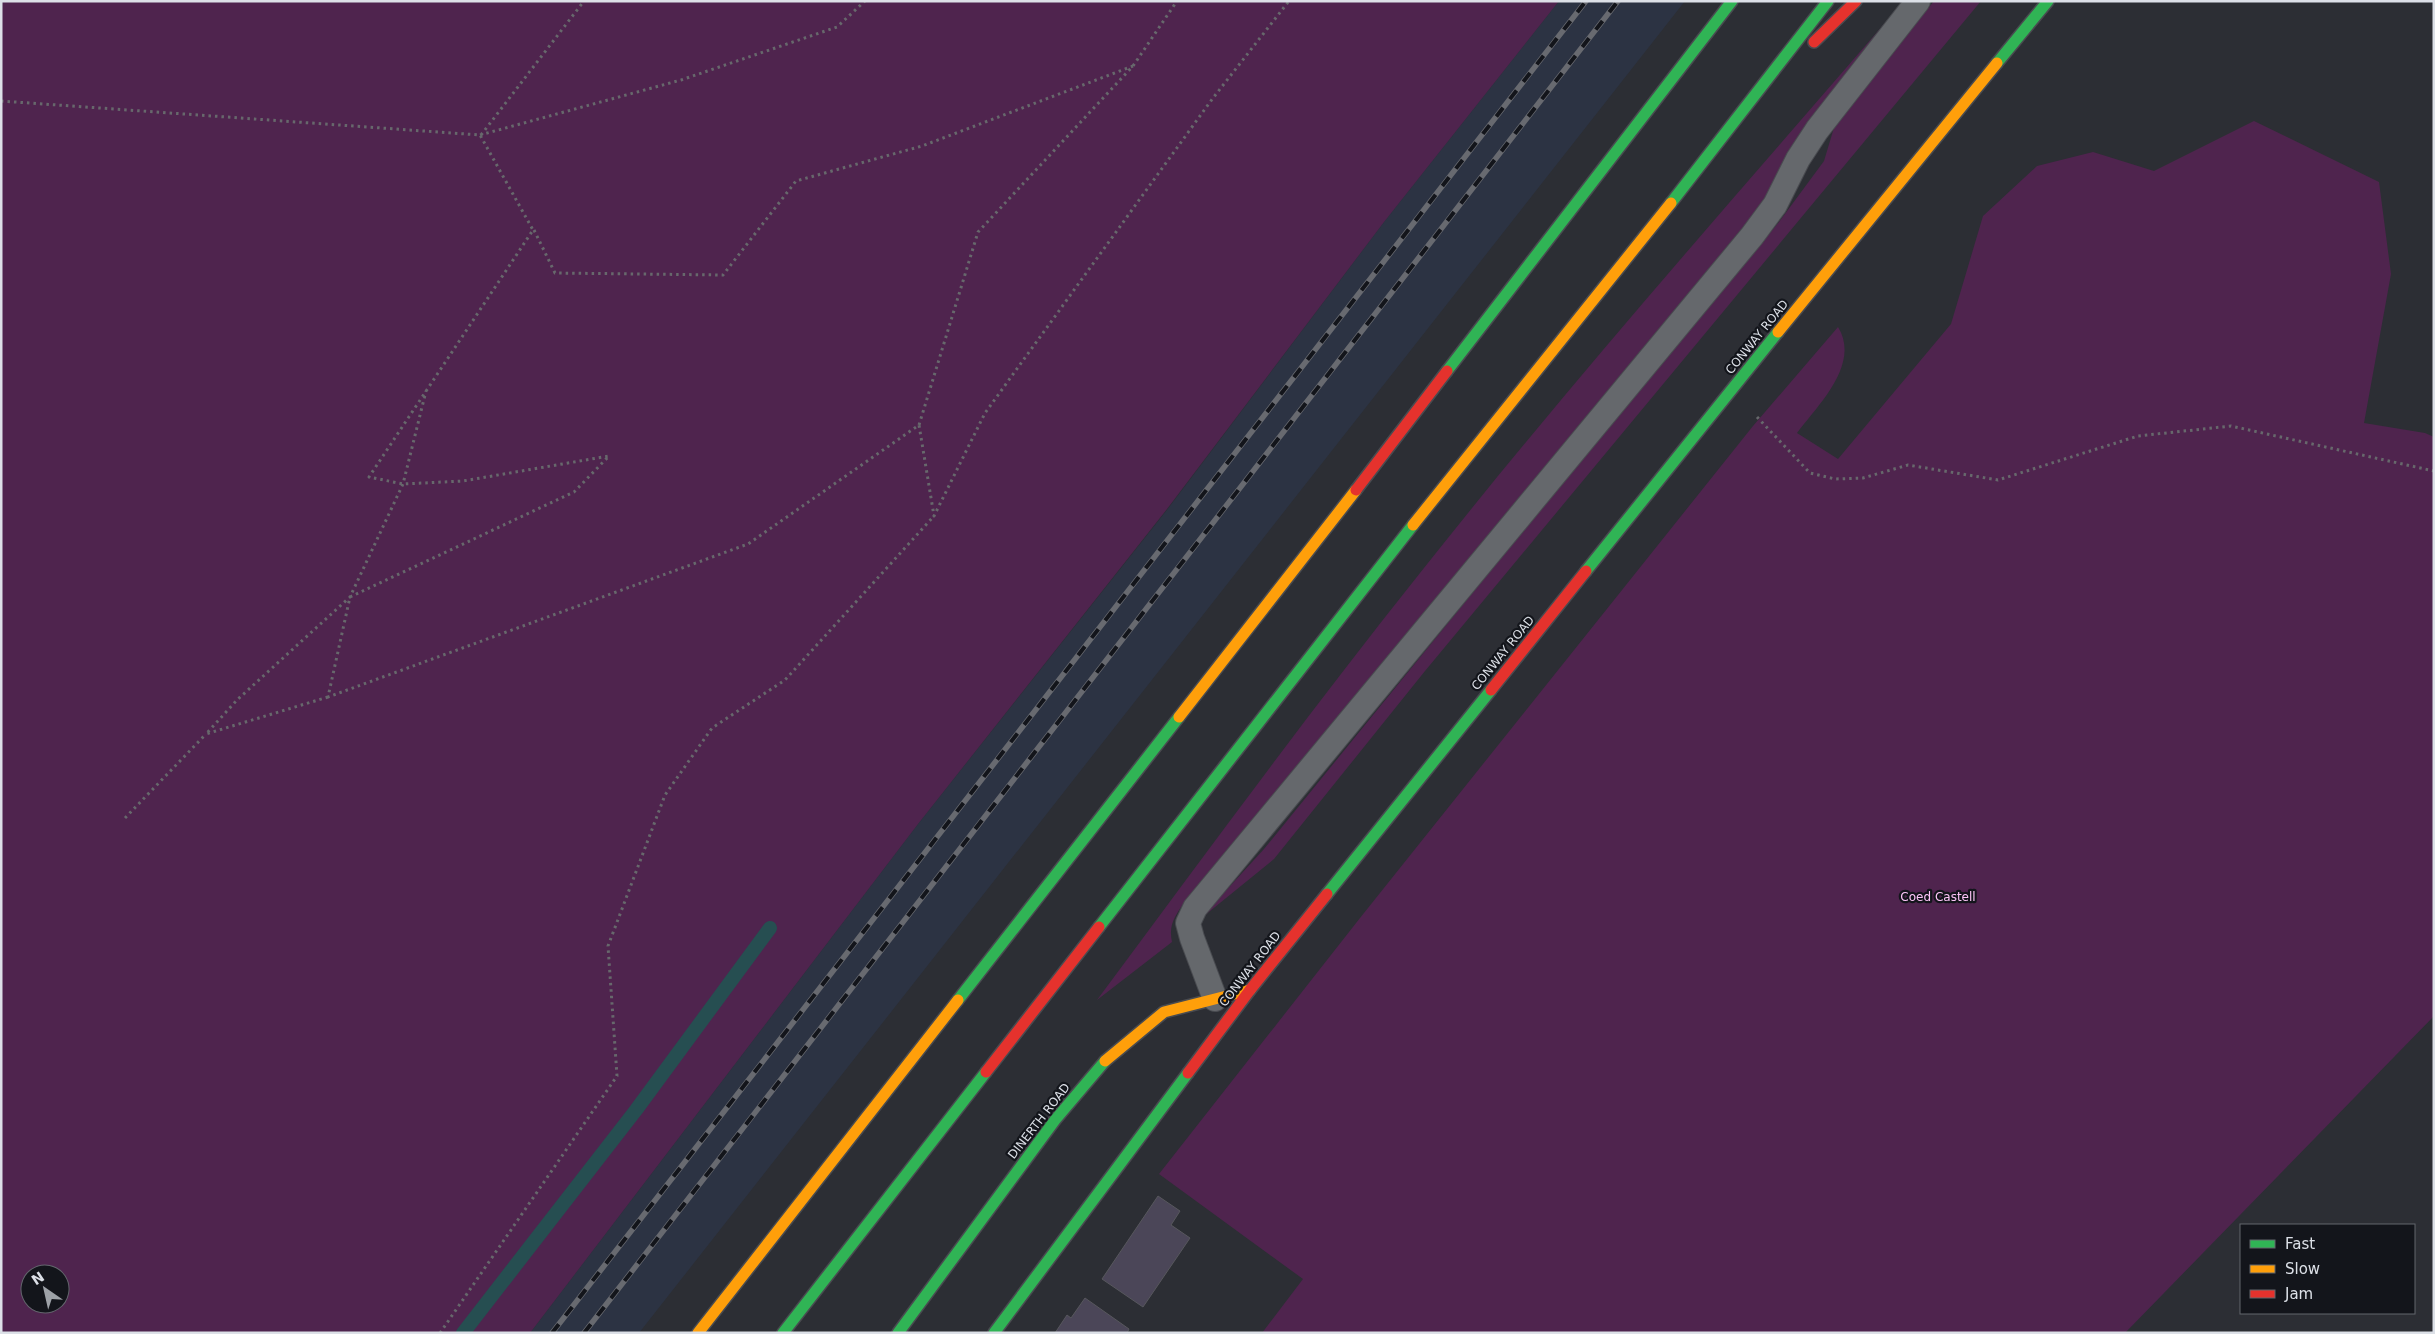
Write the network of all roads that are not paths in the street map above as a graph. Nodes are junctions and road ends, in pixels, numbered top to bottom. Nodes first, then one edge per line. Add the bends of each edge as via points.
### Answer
1 (1732, 1) edge
2 (1828, 1) edge
3 (1856, 1) edge
4 (1918, 1) edge
5 (2048, 1) edge
6 (1748, 106) junction
7 (1250, 990) junction
8 (1215, 999) junction
9 (698, 1333) edge
10 (783, 1333) edge
11 (898, 1333) edge
12 (994, 1333) edge

1 - 9 main road via 1324,531
2 - 6 main road
3 - 6 main road
4 - 8 lane via 1817,130 1775,205 1752,236 1195,908 1188,922
5 - 7 main road, CONWAY ROAD via 1860,230
6 - 10 main road via 1360,593
7 - 8 main road, DINERTH ROAD
7 - 12 main road, CONWAY ROAD
8 - 11 main road, DINERTH ROAD via 1164,1012 1110,1055 1055,1120

